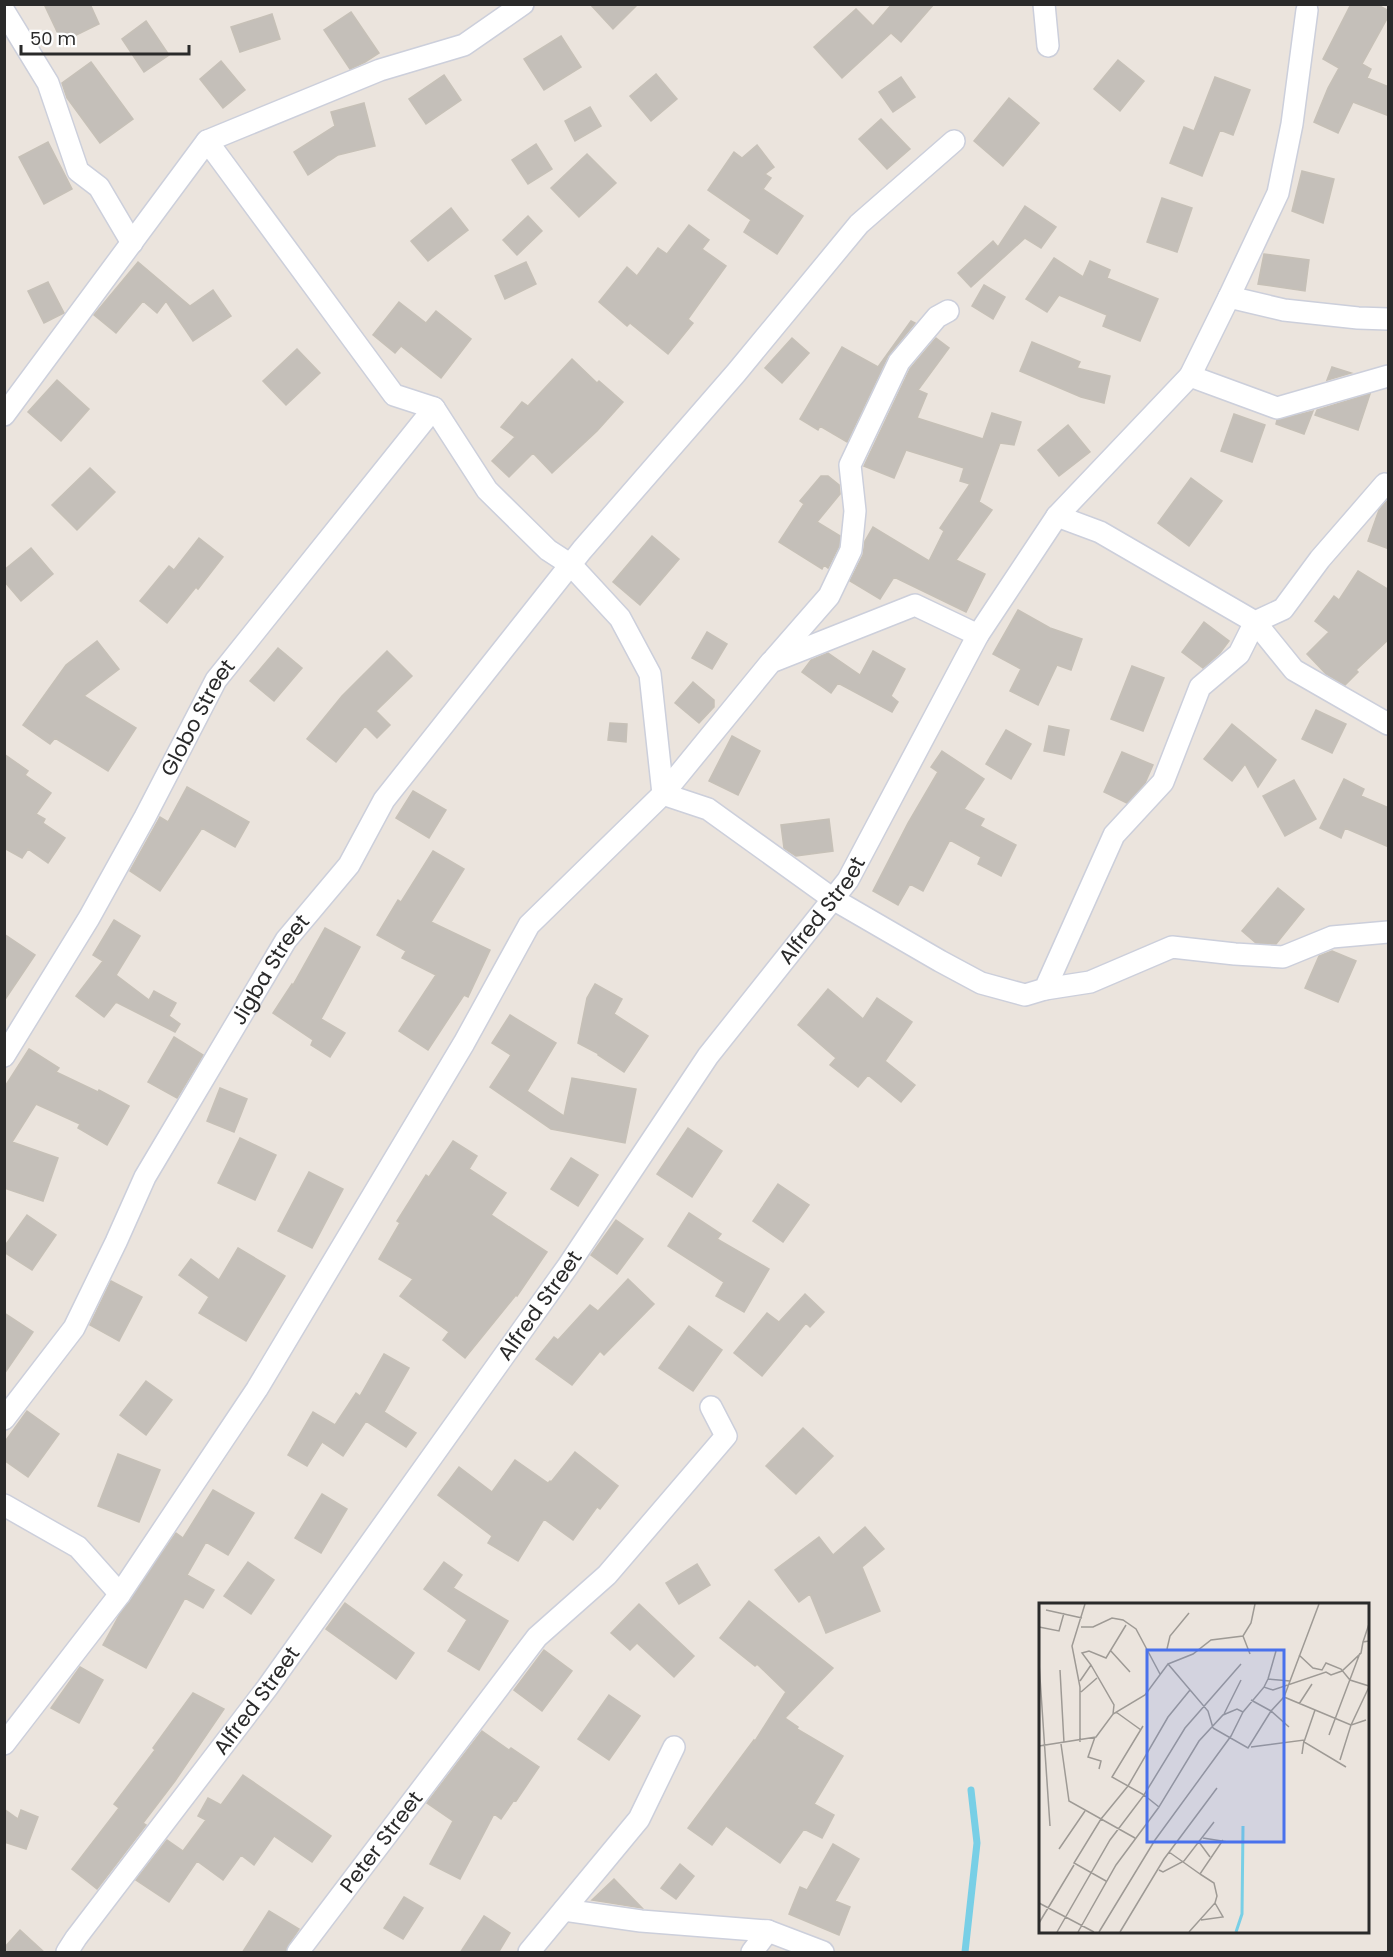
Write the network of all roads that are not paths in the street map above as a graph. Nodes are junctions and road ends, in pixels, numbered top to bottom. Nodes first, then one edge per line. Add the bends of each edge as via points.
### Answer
1 (523, 4) edge
2 (1044, 4) edge
3 (1307, 10) dead end
4 (4, 11) edge
5 (1048, 46) dead end
6 (207, 141) junction
7 (954, 141) dead end
8 (132, 243) junction
9 (1229, 297) junction
10 (948, 311) dead end
11 (1389, 319) edge
12 (1190, 376) junction
13 (1389, 376) edge
14 (434, 408) junction
15 (4, 415) edge
16 (1387, 481) edge
17 (1058, 516) junction
18 (577, 557) junction
19 (1255, 622) junction
20 (978, 635) junction
21 (771, 662) junction
22 (1389, 724) edge
23 (663, 794) junction
24 (833, 899) junction
25 (1389, 932) edge
26 (1045, 989) junction
27 (4, 1056) edge
28 (711, 1407) dead end
29 (4, 1419) edge
30 (4, 1505) edge
31 (120, 1594) junction
32 (4, 1744) edge
33 (674, 1747) dead end
34 (564, 1910) junction
35 (768, 1931) junction
36 (531, 1952) edge
37 (823, 1952) edge
38 (67, 1953) edge
39 (298, 1953) edge
40 (752, 1953) edge

1 - 6 street via 464,45 380,70
2 - 5 street
3 - 9 street, Alfred Street via 1292,124 1278,193
4 - 8 street via 48,83 78,171 99,187
6 - 8 street
6 - 14 street via 394,395
7 - 18 street, Jigba Street via 859,224
8 - 15 street
9 - 11 street via 1284,310
9 - 12 street, Alfred Street
10 - 21 street via 937,317 899,362 850,465 855,511 851,550 829,596
12 - 13 street via 1278,408
12 - 17 street, Alfred Street
14 - 18 street via 487,490 548,550
14 - 27 street, Globo Street via 216,680 89,918
16 - 19 street via 1283,609
17 - 19 street via 1100,532
17 - 20 street, Alfred Street
18 - 23 street via 620,618 650,674
18 - 29 street, Jigba Street via 384,800 349,865 286,940 144,1177 74,1328
19 - 22 street via 1294,669
19 - 26 street via 1239,654 1200,687 1163,782 1114,835
20 - 21 street via 915,605
20 - 24 street, Alfred Street via 848,880
21 - 23 street
23 - 24 street via 708,809
23 - 31 street via 530,925 257,1389
24 - 26 street via 981,982 1025,995
24 - 38 street, Alfred Street via 708,1056 568,1266 281,1669
25 - 26 street via 1332,937 1283,957 1172,947 1090,982
28 - 39 street, Peter Street via 726,1436 607,1575 537,1636
30 - 31 street via 78,1547
31 - 32 street
33 - 34 street via 639,1819
34 - 35 street via 641,1921
34 - 36 street
35 - 37 street
35 - 40 street

